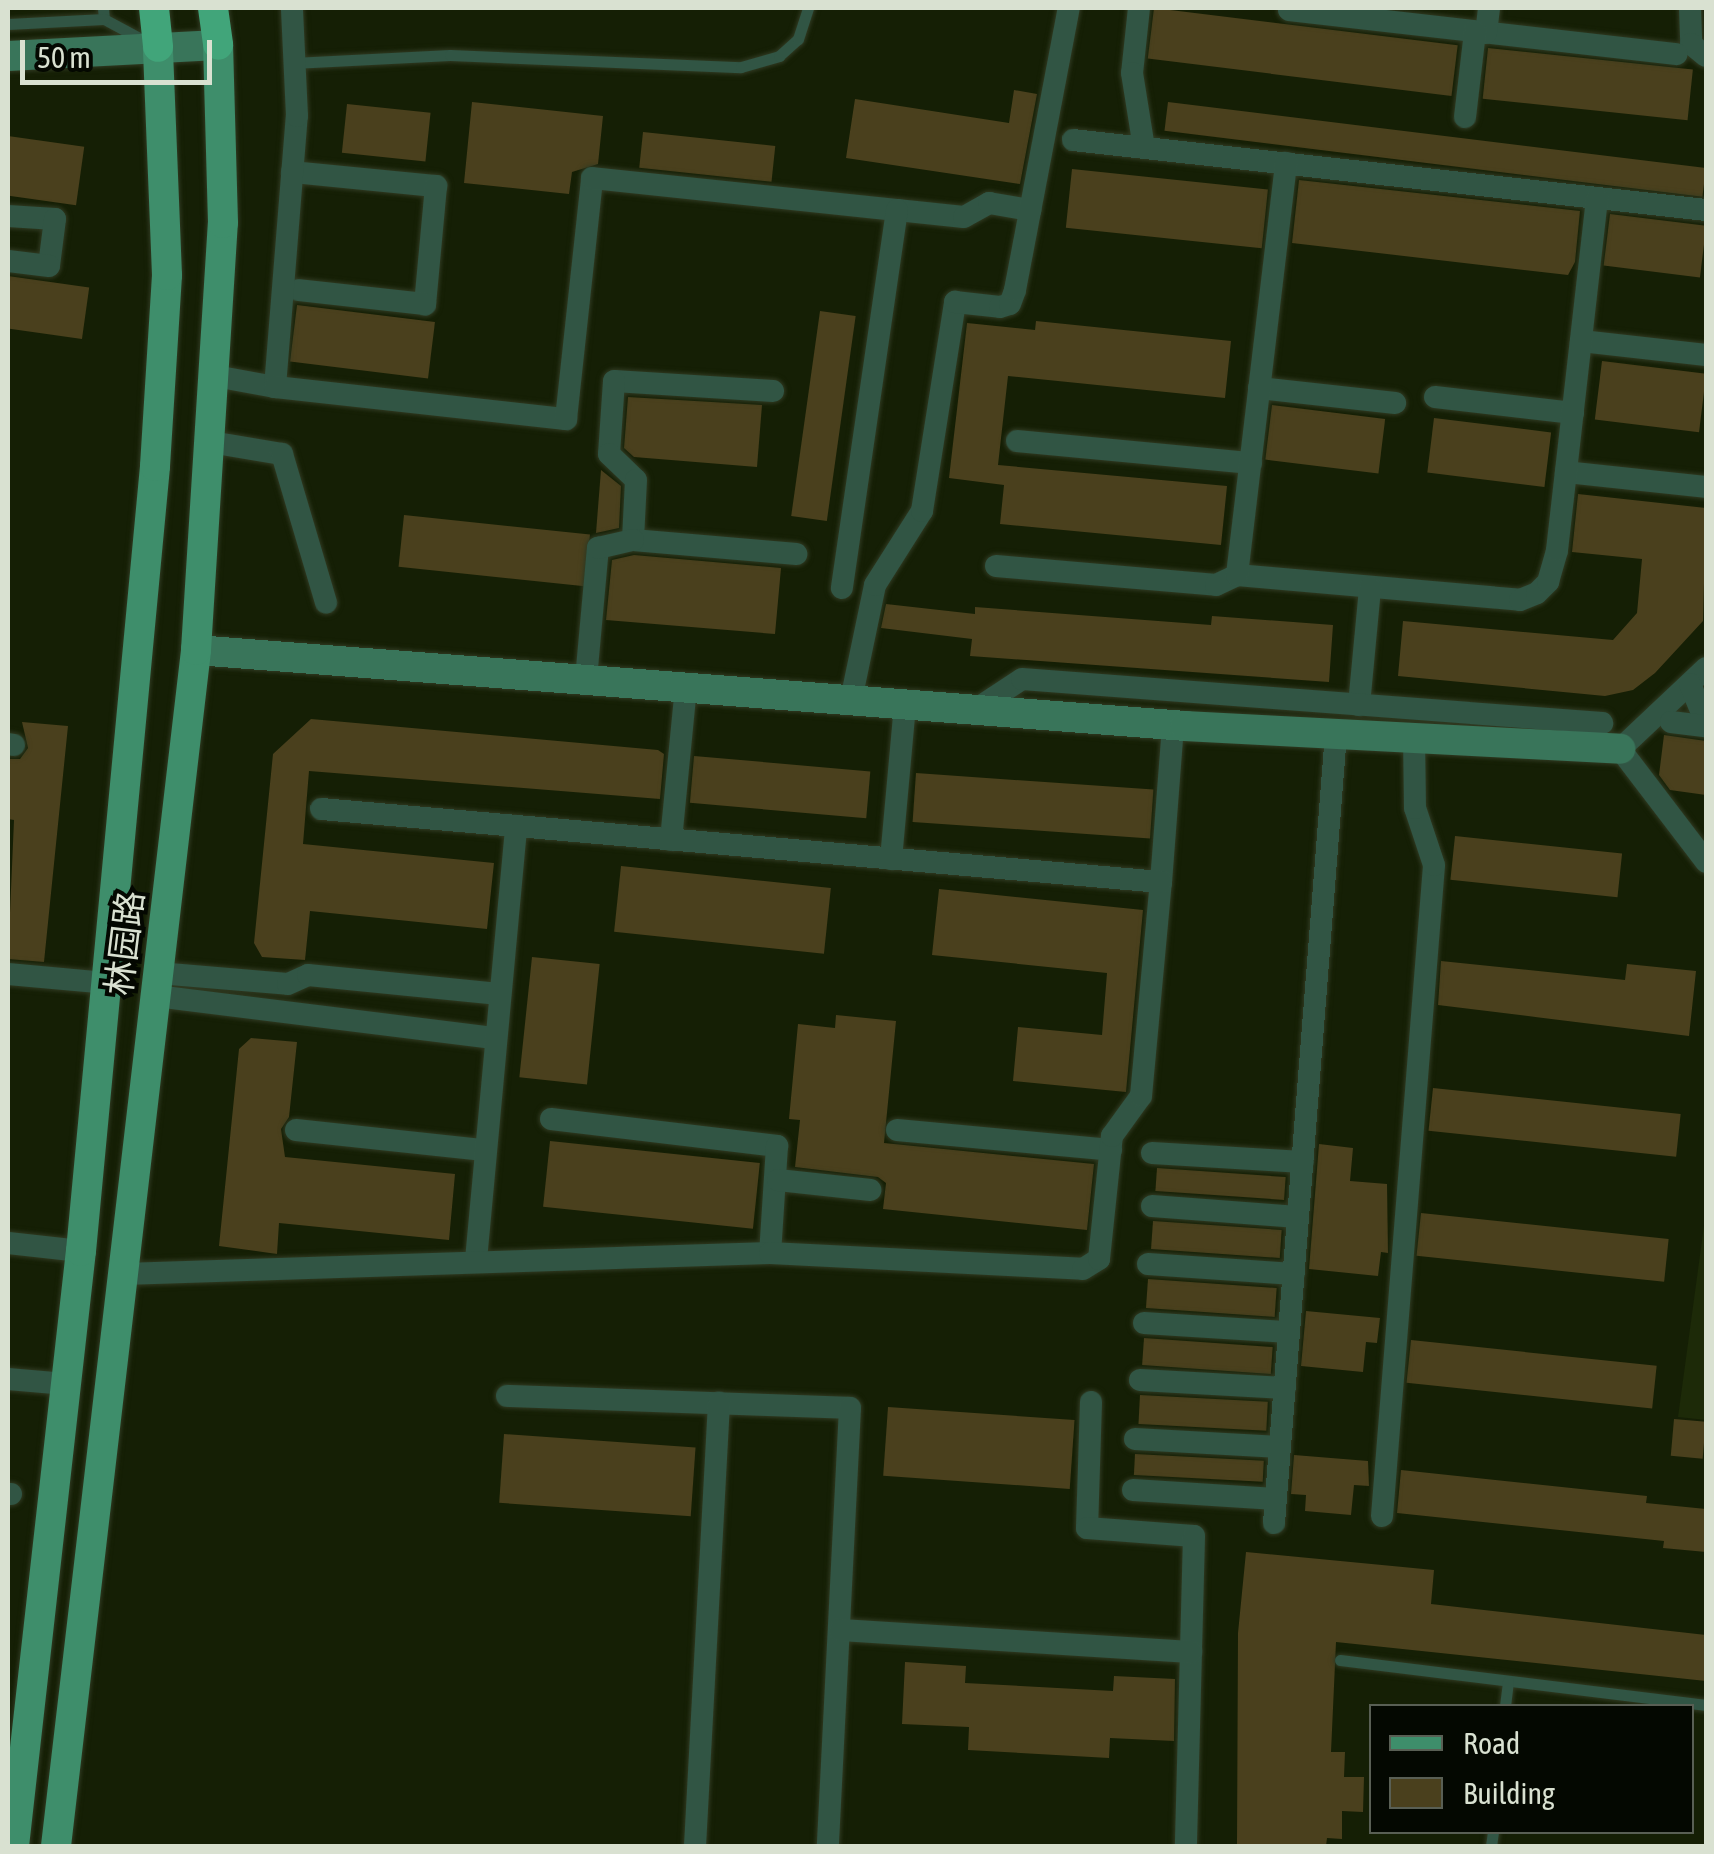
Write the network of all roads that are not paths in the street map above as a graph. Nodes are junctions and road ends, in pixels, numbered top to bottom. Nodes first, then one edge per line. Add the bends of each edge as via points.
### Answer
1 (154, 8) edge
2 (213, 8) edge
3 (292, 8) edge
4 (808, 8) edge
5 (1068, 8) edge
6 (1139, 8) edge
7 (1490, 8) edge
8 (1690, 8) edge
9 (1288, 10) dead end
10 (104, 13) edge
11 (1346, 13) edge
12 (8, 24) edge
13 (1481, 33) junction
14 (218, 45) junction
15 (158, 48) junction
16 (1676, 54) dead end
17 (8, 56) edge
18 (1706, 56) edge
19 (293, 63) junction
20 (1465, 117) dead end
21 (1074, 140) dead end
22 (1144, 148) junction
23 (1286, 163) junction
24 (292, 172) junction
25 (1597, 198) junction
26 (897, 210) junction
27 (1030, 210) junction
28 (1706, 210) edge
29 (8, 216) edge
30 (8, 260) edge
31 (299, 290) dead end
32 (1581, 341) junction
33 (1706, 354) edge
34 (215, 376) junction
35 (275, 388) junction
36 (1259, 388) junction
37 (773, 391) dead end
38 (1435, 397) dead end
39 (1395, 404) dead end
40 (1573, 413) junction
41 (1017, 440) dead end
42 (210, 442) junction
43 (1250, 463) junction
44 (1566, 472) junction
45 (1706, 487) edge
46 (632, 540) junction
47 (796, 554) dead end
48 (996, 566) dead end
49 (1238, 574) junction
50 (842, 588) dead end
51 (1370, 588) junction
52 (326, 604) dead end
53 (196, 650) junction
54 (1698, 676) edge
55 (586, 680) junction
56 (686, 688) junction
57 (852, 700) junction
58 (905, 704) junction
59 (1359, 705) junction
60 (976, 710) junction
61 (1671, 722) dead end
62 (1602, 723) dead end
63 (1706, 724) edge
64 (1174, 725) junction
65 (1336, 734) junction
66 (1414, 738) junction
67 (1620, 749) junction
68 (322, 809) dead end
69 (516, 826) junction
70 (671, 840) junction
71 (892, 859) junction
72 (1706, 862) edge
73 (1161, 882) junction
74 (8, 974) edge
75 (106, 984) junction
76 (157, 985) junction
77 (499, 994) junction
78 (495, 1038) junction
79 (550, 1119) dead end
80 (296, 1130) dead end
81 (897, 1130) dead end
82 (484, 1150) junction
83 (1110, 1150) junction
84 (1152, 1152) dead end
85 (1302, 1162) junction
86 (778, 1180) junction
87 (870, 1190) dead end
88 (1152, 1206) dead end
89 (1298, 1217) junction
90 (8, 1242) edge
91 (81, 1251) junction
92 (770, 1253) junction
93 (476, 1260) junction
94 (1148, 1264) dead end
95 (124, 1274) junction
96 (1294, 1274) junction
97 (1144, 1323) dead end
98 (1289, 1332) junction
99 (8, 1379) edge
100 (1140, 1380) dead end
101 (66, 1384) junction
102 (1284, 1388) junction
103 (507, 1396) dead end
104 (1091, 1402) dead end
105 (719, 1403) junction
106 (1135, 1439) dead end
107 (1280, 1447) junction
108 (1133, 1490) dead end
109 (1382, 1516) dead end
110 (840, 1630) junction
111 (1191, 1652) junction
112 (1340, 1660) dead end
113 (1508, 1681) junction
114 (1506, 1704) edge
115 (1706, 1705) edge
116 (14, 1846) edge
117 (56, 1846) edge
118 (694, 1846) edge
119 (828, 1846) edge
120 (1186, 1846) edge

1 - 15 highway
2 - 14 highway
3 - 19 street
4 - 19 lane via 798,39 779,56 741,67 450,55
5 - 27 street
6 - 22 street via 1132,73
7 - 13 street
8 - 18 street via 1691,44
9 - 11 street
10 - 12 lane
10 - 15 lane
11 - 13 street
13 - 16 street
13 - 20 street
14 - 15 street
14 - 34 main road, 林园路 via 224,223
15 - 17 street
15 - 75 main road, 林园路 via 166,294
19 - 24 street
21 - 22 street
22 - 23 street
23 - 25 street
23 - 36 street
24 - 31 street via 436,186 425,304
24 - 35 street
25 - 28 street
25 - 32 street
26 - 27 street via 964,217 988,203
26 - 35 street via 592,178 566,419
26 - 50 street
27 - 57 street via 1010,304 955,302 922,512 875,585
29 - 30 street via 55,219 49,266
32 - 33 street
32 - 40 street
34 - 35 street
34 - 42 main road, 林园路
36 - 39 street
36 - 43 street
37 - 46 street via 614,381 609,454 636,480
38 - 40 street
40 - 44 street
41 - 43 street
42 - 52 street via 282,454
42 - 53 main road, 林园路
43 - 49 street
44 - 45 street
44 - 51 street via 1553,570 1537,593 1520,600
46 - 47 street
46 - 55 street via 598,548
48 - 49 street via 1216,585
49 - 51 street
51 - 59 street
53 - 55 street
53 - 76 main road, 林园路
54 - 63 street
54 - 67 street
55 - 56 street
56 - 57 street
56 - 70 street
57 - 58 street
58 - 60 street
58 - 71 street
59 - 60 street via 1022,679
59 - 62 street
60 - 64 street
61 - 63 street
64 - 65 street
64 - 73 street
65 - 66 street
65 - 85 street
66 - 67 street
66 - 109 street via 1415,808 1434,865
67 - 72 street
68 - 69 street
69 - 70 street
69 - 77 street
70 - 71 street
71 - 73 street
73 - 83 street via 1141,1096 1112,1136
74 - 75 street
75 - 91 main road, 林园路
76 - 77 street via 288,984 308,975
76 - 78 street
76 - 95 main road, 林园路
77 - 78 street
78 - 82 street
79 - 86 street via 777,1146
80 - 82 street
81 - 83 street
82 - 93 street
83 - 92 street via 1102,1248 1094,1266 1083,1270
84 - 85 street
85 - 89 street
86 - 87 street
86 - 92 street
88 - 89 street
89 - 96 street
90 - 91 street
91 - 101 main road, 林园路
92 - 93 street
93 - 95 street
94 - 96 street
95 - 117 main road, 林园路
96 - 98 street
97 - 98 street
98 - 102 street
99 - 101 street
100 - 102 street
101 - 116 main road, 林园路
102 - 107 street
103 - 105 street
104 - 111 street via 1087,1528 1194,1536
105 - 110 street via 850,1408
105 - 118 street
106 - 107 street
107 - 108 street via 1275,1511
110 - 111 street
110 - 119 street
111 - 120 street
112 - 113 lane
113 - 114 lane
113 - 115 lane

